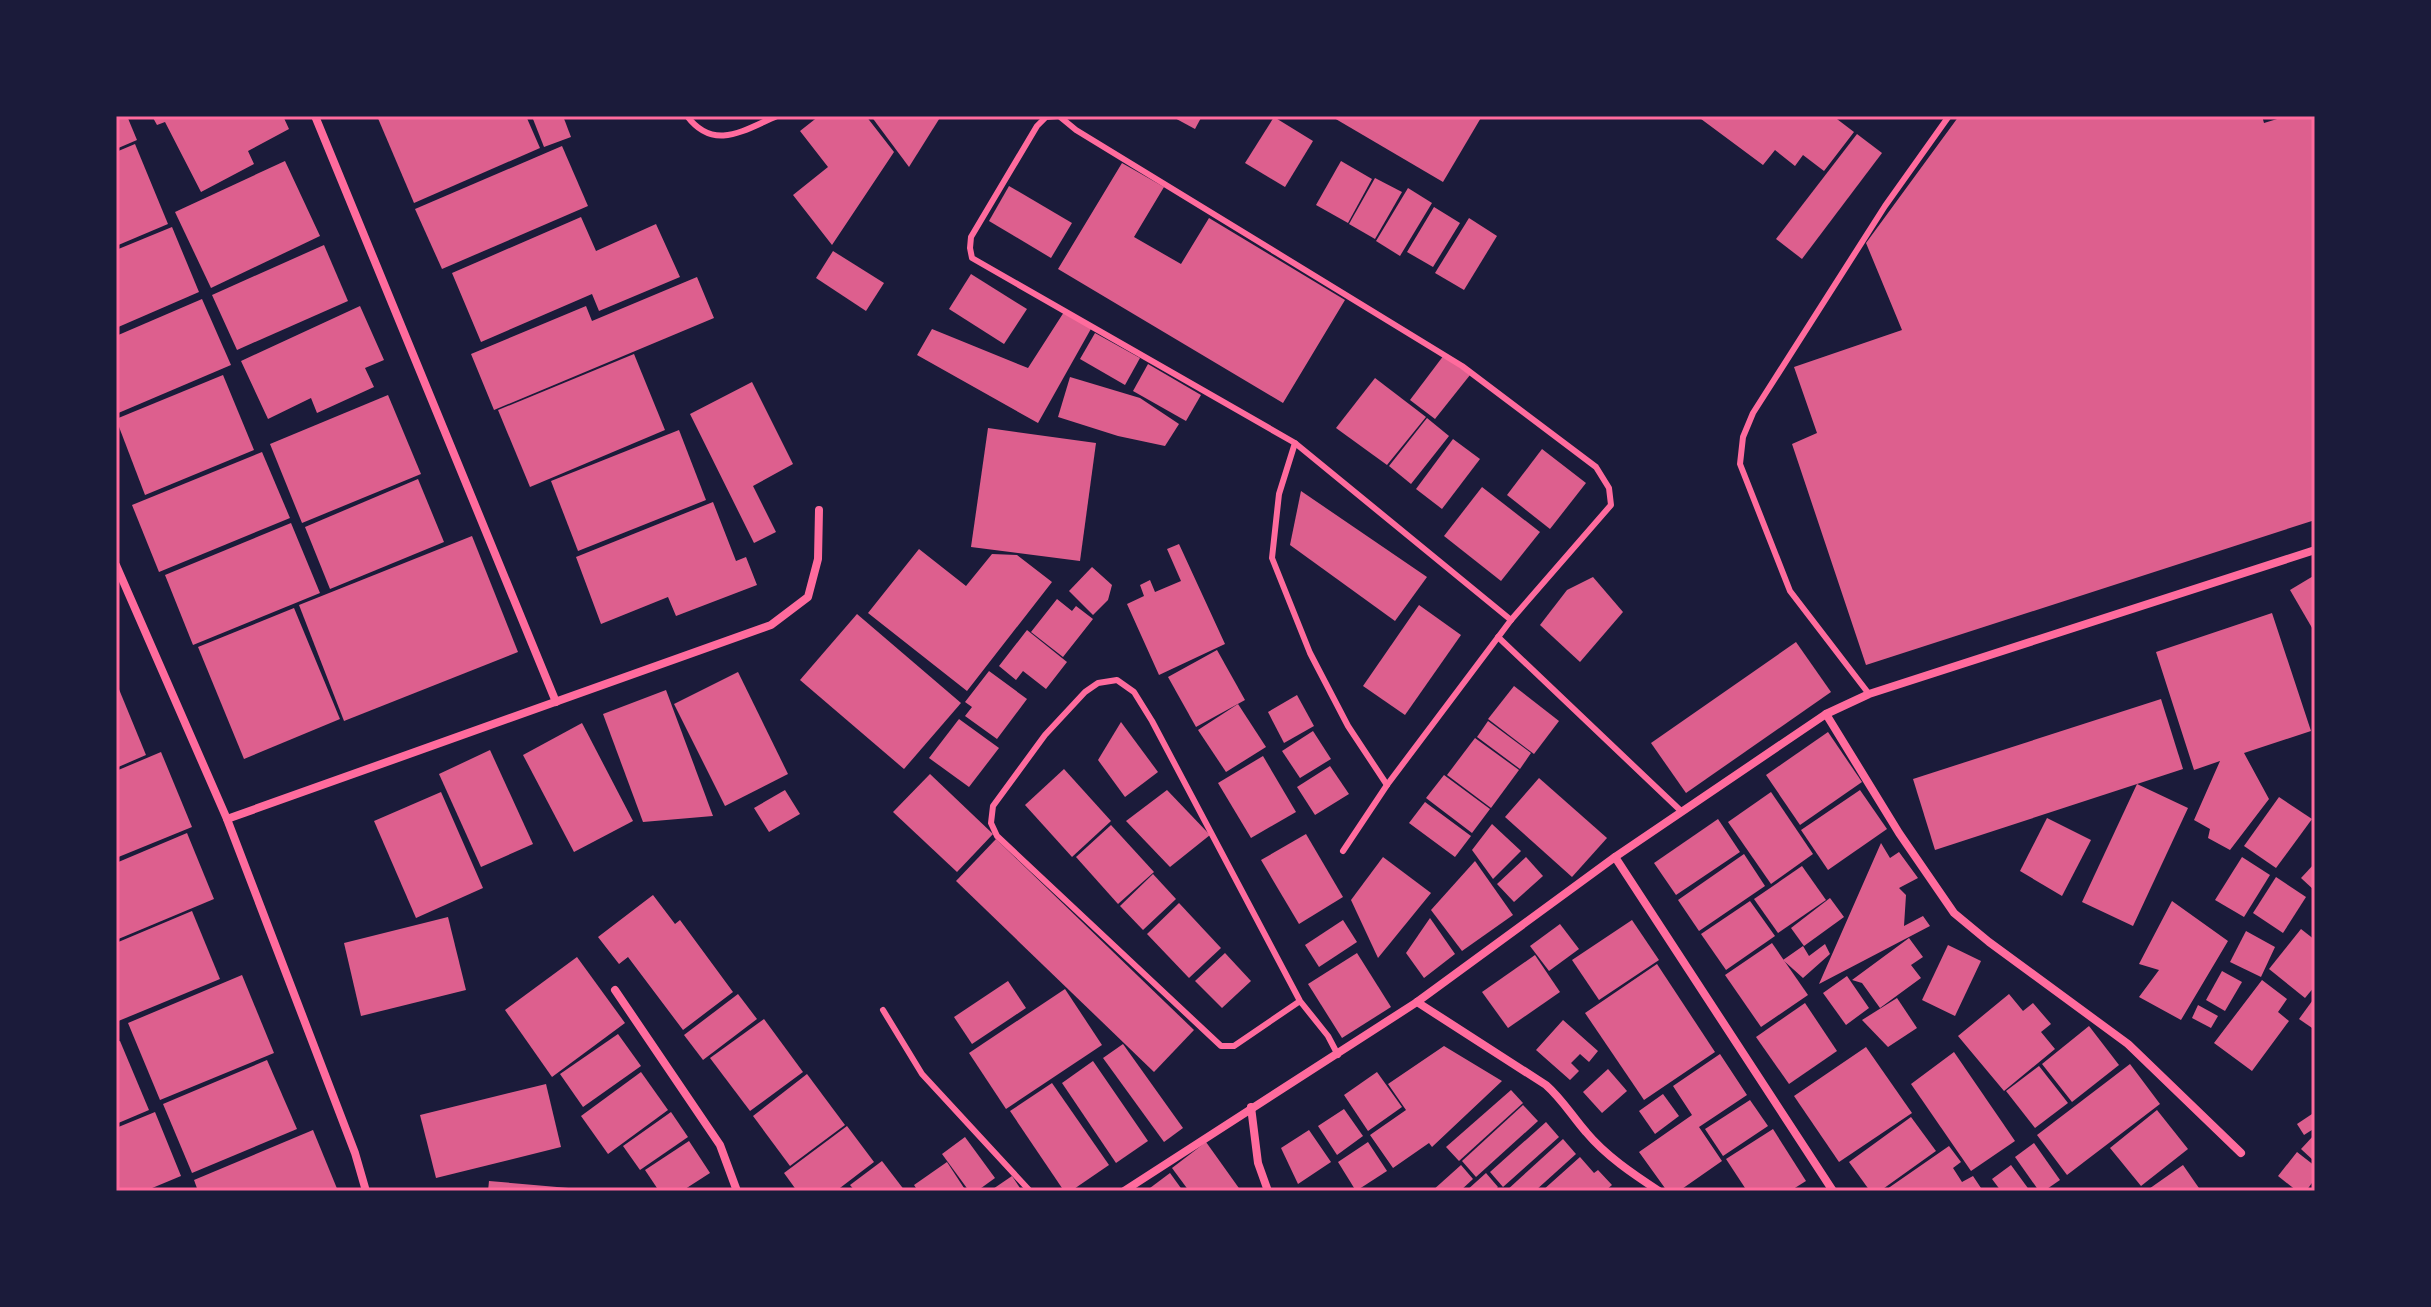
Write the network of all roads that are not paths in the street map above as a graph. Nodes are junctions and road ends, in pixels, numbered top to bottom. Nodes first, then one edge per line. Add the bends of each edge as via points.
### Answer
1 (315, 116) edge
2 (687, 116) edge
3 (777, 116) edge
4 (1059, 116) edge
5 (1949, 116) edge
6 (1295, 443) junction
7 (819, 510) dead end
8 (2315, 550) edge
9 (116, 565) edge
10 (1511, 620) junction
11 (1498, 637) junction
12 (1869, 694) junction
13 (556, 702) junction
14 (1826, 714) junction
15 (1387, 785) junction
16 (1681, 811) junction
17 (227, 819) junction
18 (1343, 851) dead end
19 (1615, 857) junction
20 (615, 990) dead end
21 (1300, 1001) junction
22 (1417, 1002) junction
23 (883, 1010) dead end
24 (1338, 1055) junction
25 (1251, 1107) junction
26 (2241, 1153) dead end
27 (366, 1191) edge
28 (737, 1191) edge
29 (1030, 1191) edge
30 (1124, 1191) edge
31 (1268, 1191) edge
32 (1659, 1191) edge
33 (1833, 1191) edge

1 - 13 street
2 - 3 lane via 711,137 734,134
4 - 6 lane via 1046,117 1037,126 971,237 972,258
4 - 10 lane via 1462,366 1596,467 1609,488 1611,505
5 - 12 lane via 1868,232 1743,437 1740,464 1790,591
6 - 10 lane
6 - 15 lane via 1279,494 1272,558 1310,653
7 - 13 street via 818,559 808,597 771,625
8 - 12 street
9 - 17 street
10 - 11 lane
11 - 15 lane
11 - 16 lane
12 - 14 street
13 - 17 street
14 - 16 street
14 - 26 street via 1954,913 2128,1044
15 - 18 lane
16 - 19 street
17 - 27 street
19 - 22 street
19 - 33 street
20 - 28 street via 720,1145
21 - 21 lane via 1146,711 1125,684 1098,683 1045,735 993,806 991,823 997,836 1221,1046 1234,1046
21 - 24 lane
22 - 24 street
22 - 32 street via 1546,1085 1594,1141
23 - 29 lane via 922,1074
24 - 25 street
25 - 30 street
25 - 31 street via 1258,1163

